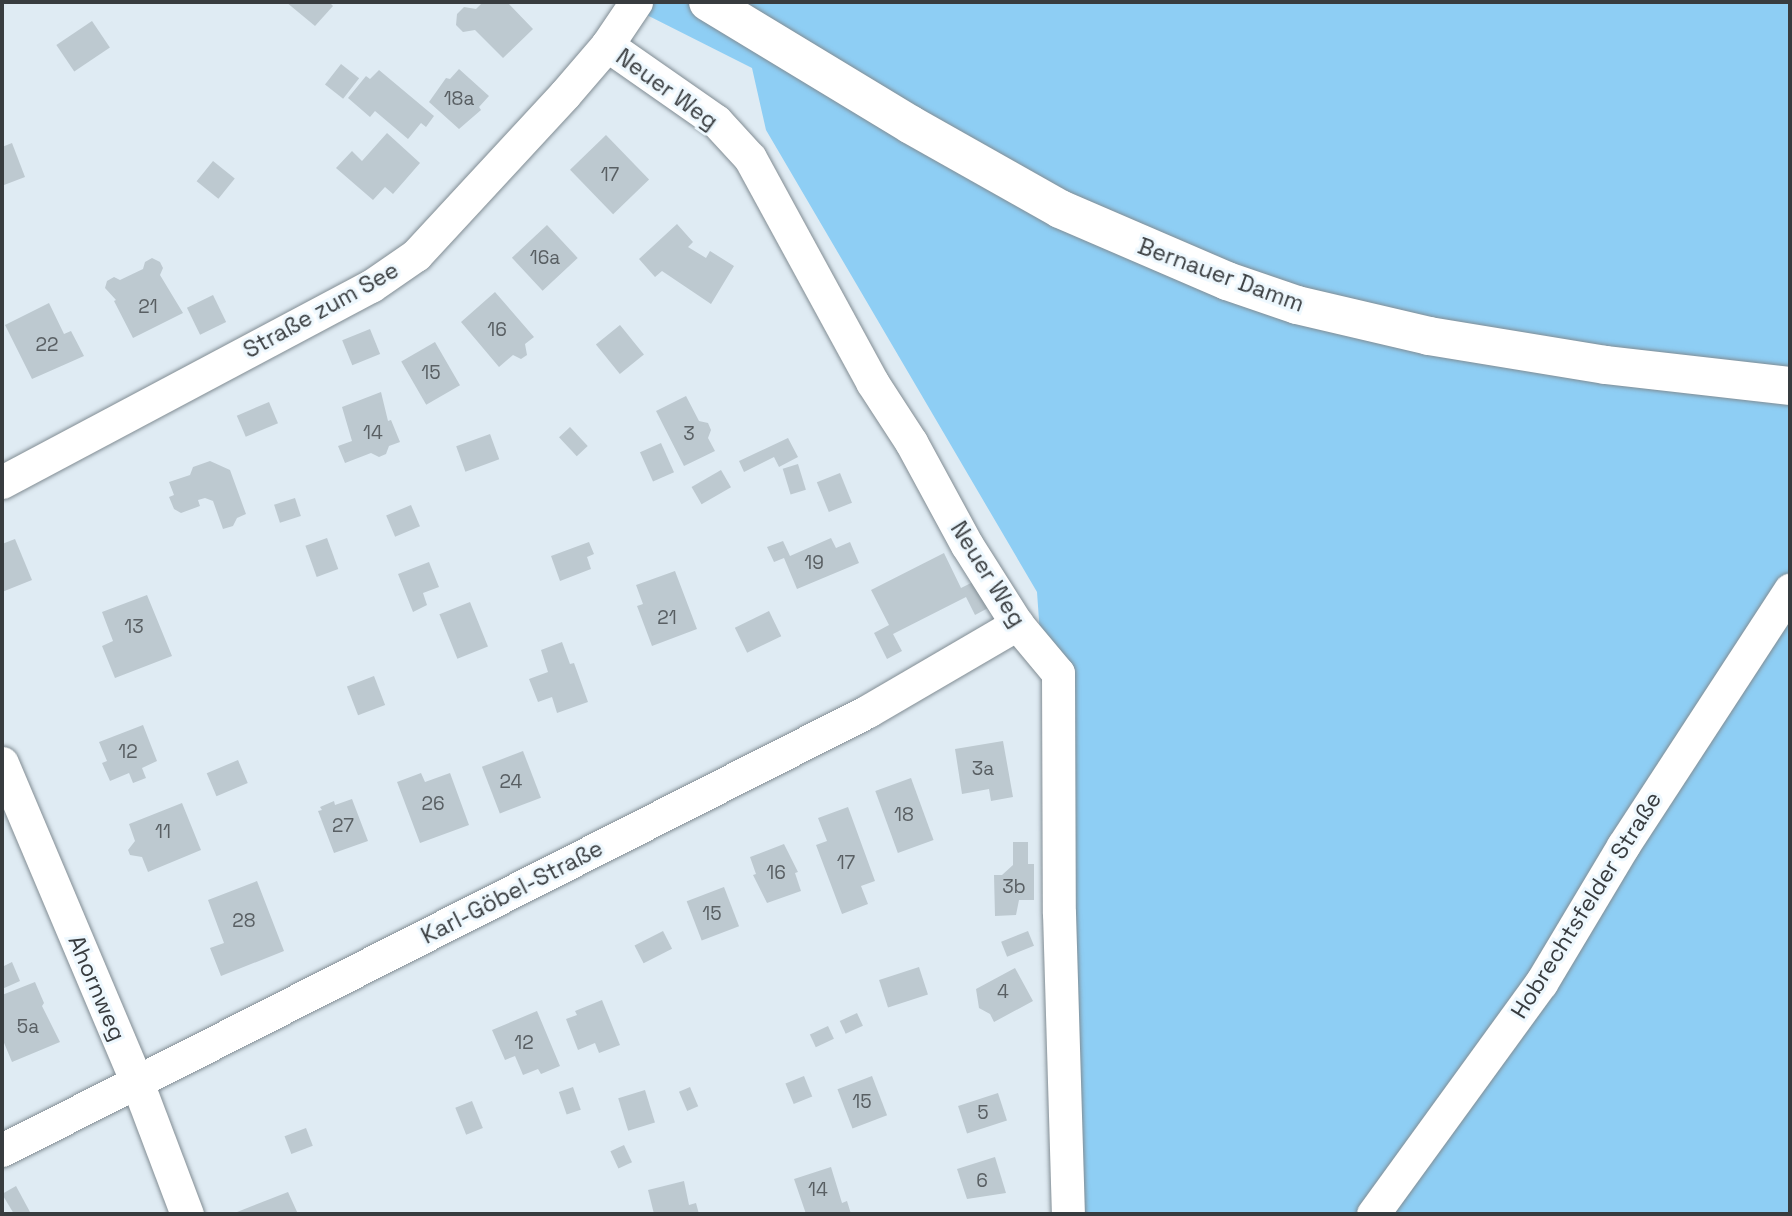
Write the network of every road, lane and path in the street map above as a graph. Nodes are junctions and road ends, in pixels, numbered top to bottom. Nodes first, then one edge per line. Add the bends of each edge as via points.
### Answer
1 (636, 2) edge
2 (708, 2) edge
3 (607, 45) junction
4 (1790, 386) edge
5 (2, 482) edge
6 (1790, 590) edge
7 (1017, 624) junction
8 (2, 763) edge
9 (137, 1082) junction
10 (2, 1150) edge
11 (187, 1214) edge
12 (1068, 1214) edge
13 (1373, 1214) edge

1 - 3 street, Straße zum See
2 - 4 main road, Bernauer Damm via 1060,209 1227,281 1297,305 1429,336 1606,365
3 - 5 street, Straße zum See via 416,256 371,286
3 - 7 street, Neuer Weg via 716,121 750,158 872,382
6 - 13 street, Hobrechtsfelder Straße via 1623,846 1541,983
7 - 9 street, Karl-Göbel-Straße via 868,711
7 - 12 street, Neuer Weg via 1058,673
8 - 9 street, Ahornweg
9 - 10 street, Karl-Göbel-Straße
9 - 11 street, Ahornweg

